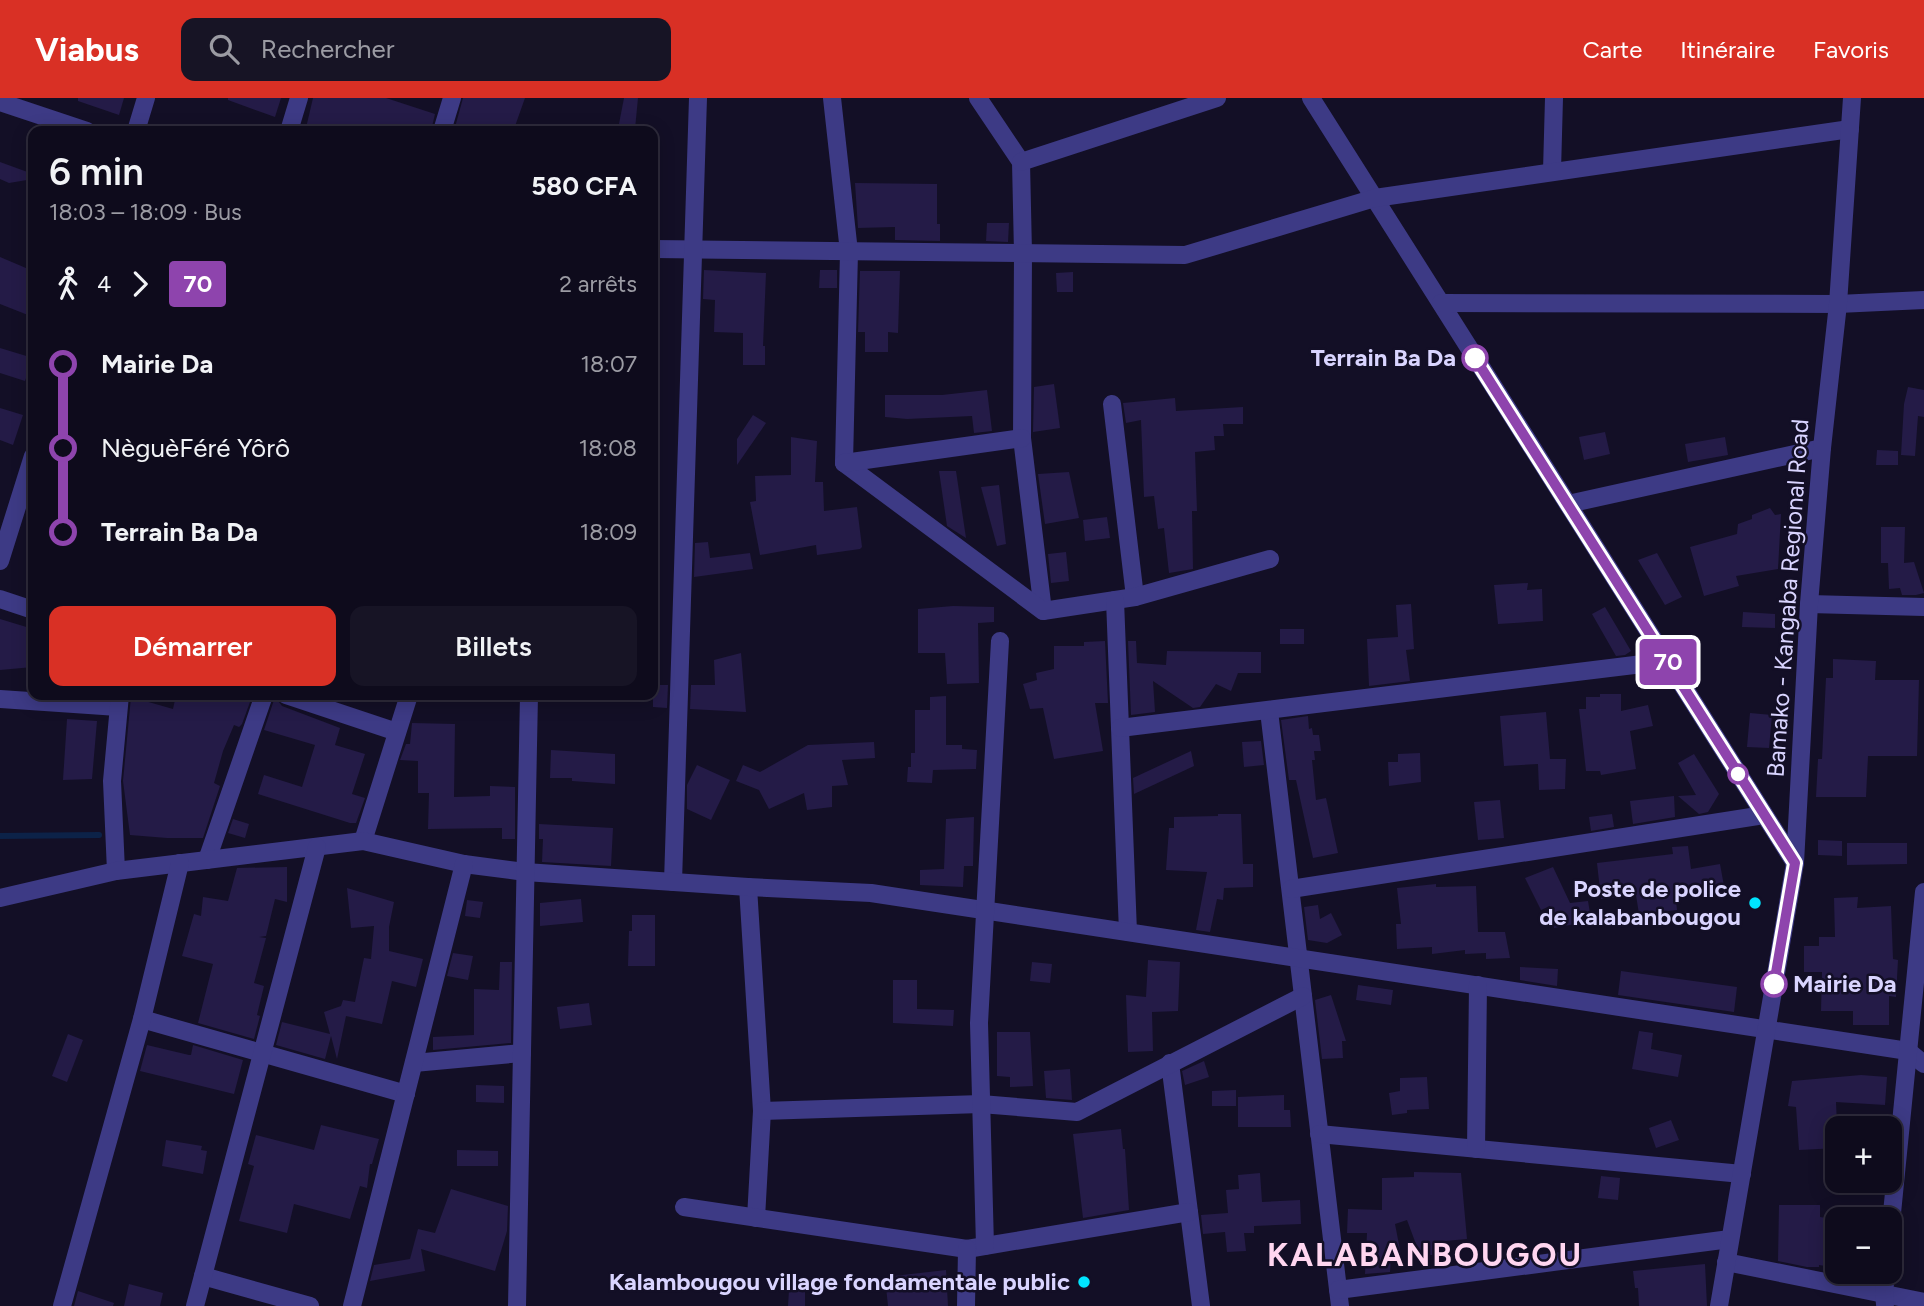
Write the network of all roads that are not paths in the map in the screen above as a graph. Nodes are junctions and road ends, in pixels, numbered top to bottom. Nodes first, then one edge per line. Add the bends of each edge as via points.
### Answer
1 (146, 98) edge
2 (299, 98) edge
3 (452, 98) edge
4 (698, 98) edge
5 (832, 98) edge
6 (978, 98) edge
7 (1217, 98) edge
8 (1311, 98) edge
9 (1554, 98) edge
10 (1852, 98) edge
11 (0, 102) edge
12 (72, 126) edge
13 (138, 126) edge
14 (291, 126) edge
15 (444, 126) edge
16 (1850, 130) junction
17 (1021, 162) junction
18 (1552, 171) junction
19 (1375, 198) junction
20 (658, 249) edge
21 (693, 250) junction
22 (849, 251) junction
23 (1023, 253) junction
24 (1924, 300) edge
25 (1441, 303) junction
26 (1838, 304) junction
27 (1112, 404) dead end
28 (1022, 438) junction
29 (1822, 448) junction
30 (844, 463) junction
31 (28, 472) edge
32 (1568, 504) junction
33 (1270, 559) dead end
34 (0, 561) edge
35 (1135, 597) junction
36 (0, 598) edge
37 (1115, 600) junction
38 (1809, 604) junction
39 (1924, 607) edge
40 (28, 608) edge
41 (1043, 611) junction
42 (1000, 641) dead end
43 (1667, 661) junction
44 (0, 699) edge
45 (28, 699) edge
46 (60, 700) edge
47 (262, 700) edge
48 (301, 700) edge
49 (407, 700) edge
50 (529, 700) edge
51 (119, 701) edge
52 (1269, 711) junction
53 (1120, 728) junction
54 (397, 732) junction
55 (1764, 815) junction
56 (363, 841) junction
57 (317, 846) junction
58 (207, 860) junction
59 (180, 863) junction
60 (1795, 863) junction
61 (464, 864) junction
62 (116, 871) junction
63 (525, 872) junction
64 (673, 882) junction
65 (748, 887) junction
66 (1291, 889) junction
67 (1924, 891) edge
68 (0, 898) edge
69 (984, 910) junction
70 (1128, 932) junction
71 (1299, 958) junction
72 (1478, 985) junction
73 (1303, 996) junction
74 (142, 1019) junction
75 (1766, 1029) junction
76 (1908, 1051) junction
77 (263, 1053) junction
78 (522, 1053) junction
79 (414, 1063) junction
80 (1170, 1063) junction
81 (1924, 1064) edge
82 (406, 1094) junction
83 (981, 1104) junction
84 (762, 1111) junction
85 (1319, 1134) junction
86 (1476, 1149) junction
87 (1741, 1174) junction
88 (684, 1207) dead end
89 (1893, 1207) edge
90 (1189, 1212) junction
91 (756, 1218) junction
92 (1730, 1239) junction
93 (976, 1247) junction
94 (1726, 1262) junction
95 (203, 1276) junction
96 (1339, 1298) edge
97 (1885, 1300) edge
98 (1924, 1302) edge
99 (62, 1306) edge
100 (195, 1306) edge
101 (310, 1306) edge
102 (352, 1306) edge
103 (517, 1306) edge
104 (967, 1306) edge
105 (1201, 1306) edge
106 (1719, 1306) edge

1 - 13 street
2 - 14 street
3 - 15 street
4 - 21 street
5 - 22 street
6 - 17 street
7 - 17 street
8 - 19 street
9 - 18 street
10 - 16 street, Bamako - Kangaba Regional Road
11 - 12 street
16 - 18 street
16 - 26 street, Bamako - Kangaba Regional Road
17 - 23 street
18 - 19 street
19 - 23 street via 1185,255
19 - 25 street
20 - 21 street
21 - 22 street
21 - 64 street
22 - 23 street
22 - 30 street
23 - 28 street
24 - 26 street
25 - 26 street
25 - 32 street
26 - 29 street, Bamako - Kangaba Regional Road
27 - 35 street
28 - 30 street
28 - 41 street
29 - 32 street
29 - 38 street, Bamako - Kangaba Regional Road
30 - 41 street
31 - 34 street
32 - 43 street
33 - 35 street
35 - 37 street
36 - 40 street
37 - 41 street
37 - 53 street
38 - 39 street
38 - 60 street, Bamako - Kangaba Regional Road
42 - 69 street
43 - 52 street
43 - 55 street
44 - 45 street
46 - 51 street
47 - 58 street
48 - 54 street
49 - 54 street
50 - 63 street
51 - 62 street via 112,781
52 - 53 street
52 - 66 street
53 - 70 street
54 - 56 street
55 - 60 street
55 - 66 street
56 - 57 street
56 - 61 street
57 - 58 street
57 - 77 street
58 - 59 street
59 - 62 street
59 - 74 street
60 - 75 street, Bamako - Kangaba Regional Road
61 - 63 street
61 - 79 street
62 - 68 street
63 - 64 street
63 - 78 street
64 - 65 street
65 - 69 street via 871,893
65 - 84 street
66 - 71 street
67 - 76 street
69 - 70 street
69 - 83 street
70 - 71 street
71 - 72 street
71 - 73 street
72 - 75 street
72 - 86 street
73 - 80 street
73 - 85 street
74 - 77 street
74 - 99 street
75 - 76 street
75 - 87 street, Bamako - Kangaba Regional Road
76 - 81 street
76 - 89 street
77 - 82 street
77 - 95 street
78 - 79 street
78 - 103 street
79 - 82 street
80 - 83 street via 1077,1112
80 - 90 street
82 - 102 street
83 - 84 street
83 - 93 street
84 - 91 street
85 - 86 street
85 - 96 street
86 - 87 street
87 - 92 street, Bamako - Kangaba Regional Road
88 - 91 street
90 - 93 street
90 - 105 street
91 - 93 street
92 - 94 street, Bamako - Kangaba Regional Road
92 - 96 street
93 - 104 street
94 - 97 street
94 - 106 street, Bamako - Kangaba Regional Road
95 - 100 street
95 - 101 street
97 - 98 street

